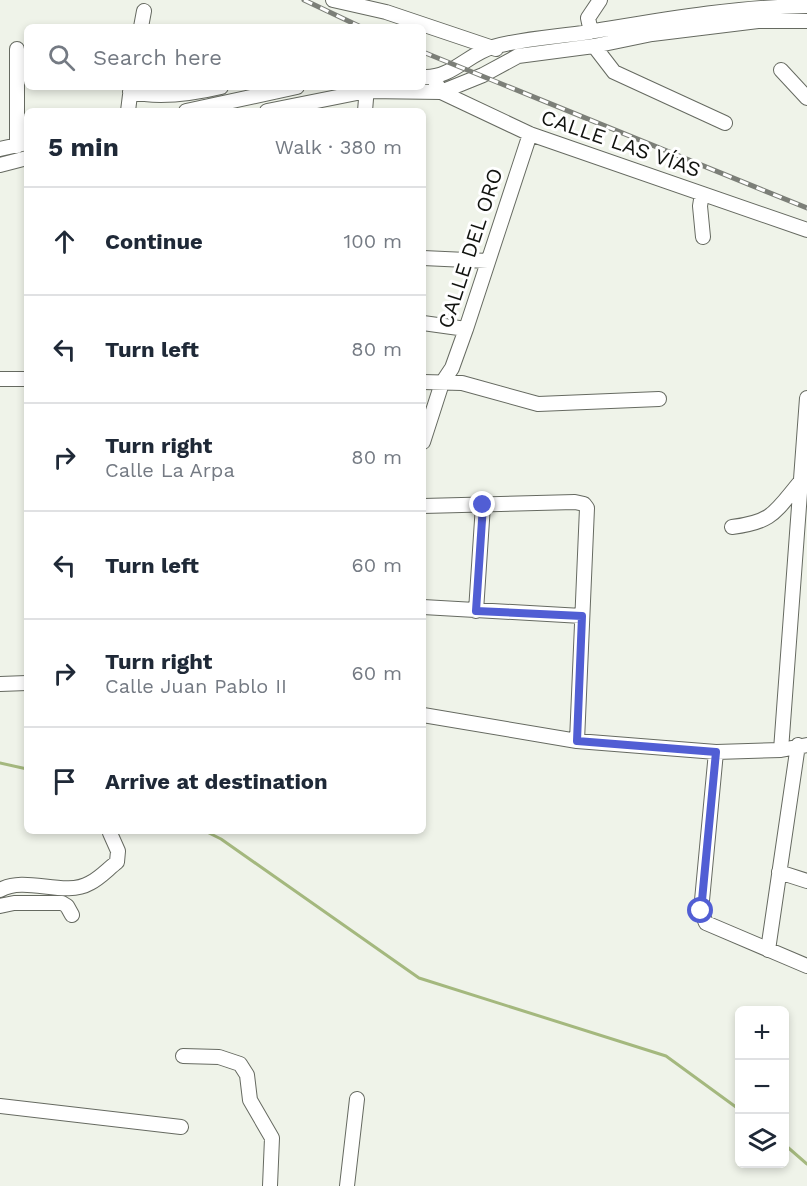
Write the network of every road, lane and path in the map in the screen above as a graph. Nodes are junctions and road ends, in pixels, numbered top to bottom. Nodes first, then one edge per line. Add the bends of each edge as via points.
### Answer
1 (333, 0) edge
2 (371, 0) edge
3 (600, 0) edge
4 (351, 2) edge
5 (804, 4) edge
6 (144, 11) dead end
7 (386, 12) junction
8 (807, 21) edge
9 (142, 24) edge
10 (422, 24) edge
11 (426, 25) edge
12 (592, 39) junction
13 (492, 47) junction
14 (17, 49) dead end
15 (518, 56) junction
16 (781, 70) dead end
17 (428, 77) edge
18 (130, 90) edge
19 (133, 90) edge
20 (208, 90) edge
21 (283, 90) edge
22 (362, 90) edge
23 (367, 90) edge
24 (392, 90) edge
25 (441, 92) junction
26 (807, 98) edge
27 (128, 108) edge
28 (200, 108) edge
29 (281, 108) edge
30 (365, 108) edge
31 (725, 123) dead end
32 (530, 134) junction
33 (22, 144) edge
34 (0, 149) edge
35 (24, 159) edge
36 (0, 165) edge
37 (702, 194) junction
38 (807, 230) edge
39 (703, 237) dead end
40 (426, 258) edge
41 (488, 261) junction
42 (426, 323) edge
43 (466, 330) junction
44 (0, 379) edge
45 (24, 379) edge
46 (426, 382) edge
47 (442, 382) junction
48 (807, 398) edge
49 (658, 399) dead end
50 (426, 433) edge
51 (800, 482) junction
52 (483, 505) junction
53 (426, 506) edge
54 (803, 512) edge
55 (732, 527) dead end
56 (800, 598) edge
57 (426, 607) edge
58 (476, 611) junction
59 (582, 616) junction
60 (24, 683) edge
61 (0, 684) edge
62 (426, 716) edge
63 (577, 741) junction
64 (802, 745) edge
65 (781, 750) junction
66 (716, 752) junction
67 (110, 834) edge
68 (779, 872) junction
69 (807, 881) edge
70 (0, 890) edge
71 (0, 906) edge
72 (72, 915) dead end
73 (768, 950) junction
74 (807, 966) edge
75 (183, 1056) dead end
76 (357, 1099) dead end
77 (0, 1106) edge
78 (181, 1127) dead end
79 (270, 1186) edge
80 (347, 1186) edge

1 - 4 street
2 - 7 street
3 - 12 street via 588,18
4 - 7 street
5 - 12 street via 649,21
6 - 9 street
7 - 10 street
8 - 12 street via 758,21
11 - 13 street
12 - 13 street
12 - 15 street
12 - 31 street via 614,72
13 - 15 street
13 - 17 street via 462,65
14 - 33 street
15 - 25 street
16 - 26 street
17 - 25 street
18 - 27 street
19 - 20 street via 146,95
21 - 28 street
22 - 29 street
23 - 30 street
24 - 25 street
25 - 32 street, CALLE LAS VÍAS
32 - 37 street, CALLE LAS VÍAS
32 - 41 street, CALLE DEL ORO
33 - 34 street
35 - 36 street
37 - 38 street, CALLE LAS VÍAS
37 - 39 street
40 - 41 street
41 - 43 street, CALLE DEL ORO
42 - 43 street
43 - 47 street, CALLE DEL ORO via 452,368
44 - 45 street
46 - 47 street
47 - 49 street via 462,383 538,404
47 - 50 street, CALLE DEL ORO
48 - 51 street
51 - 54 street
51 - 55 street via 771,517 757,524
52 - 53 street
52 - 58 street
52 - 59 street via 584,504 588,513
54 - 56 street
56 - 65 street
57 - 58 street
58 - 59 street
59 - 63 street
60 - 61 street
62 - 63 street
63 - 66 street
64 - 65 street
64 - 68 street
65 - 66 street
66 - 73 street via 701,911 706,924
67 - 70 street via 118,851 117,862 89,884 71,888 11,886
68 - 69 street
68 - 73 street
71 - 72 street via 62,903
73 - 74 street
75 - 79 street via 219,1057 240,1064 247,1075 250,1100 272,1138
76 - 80 street
77 - 78 street

